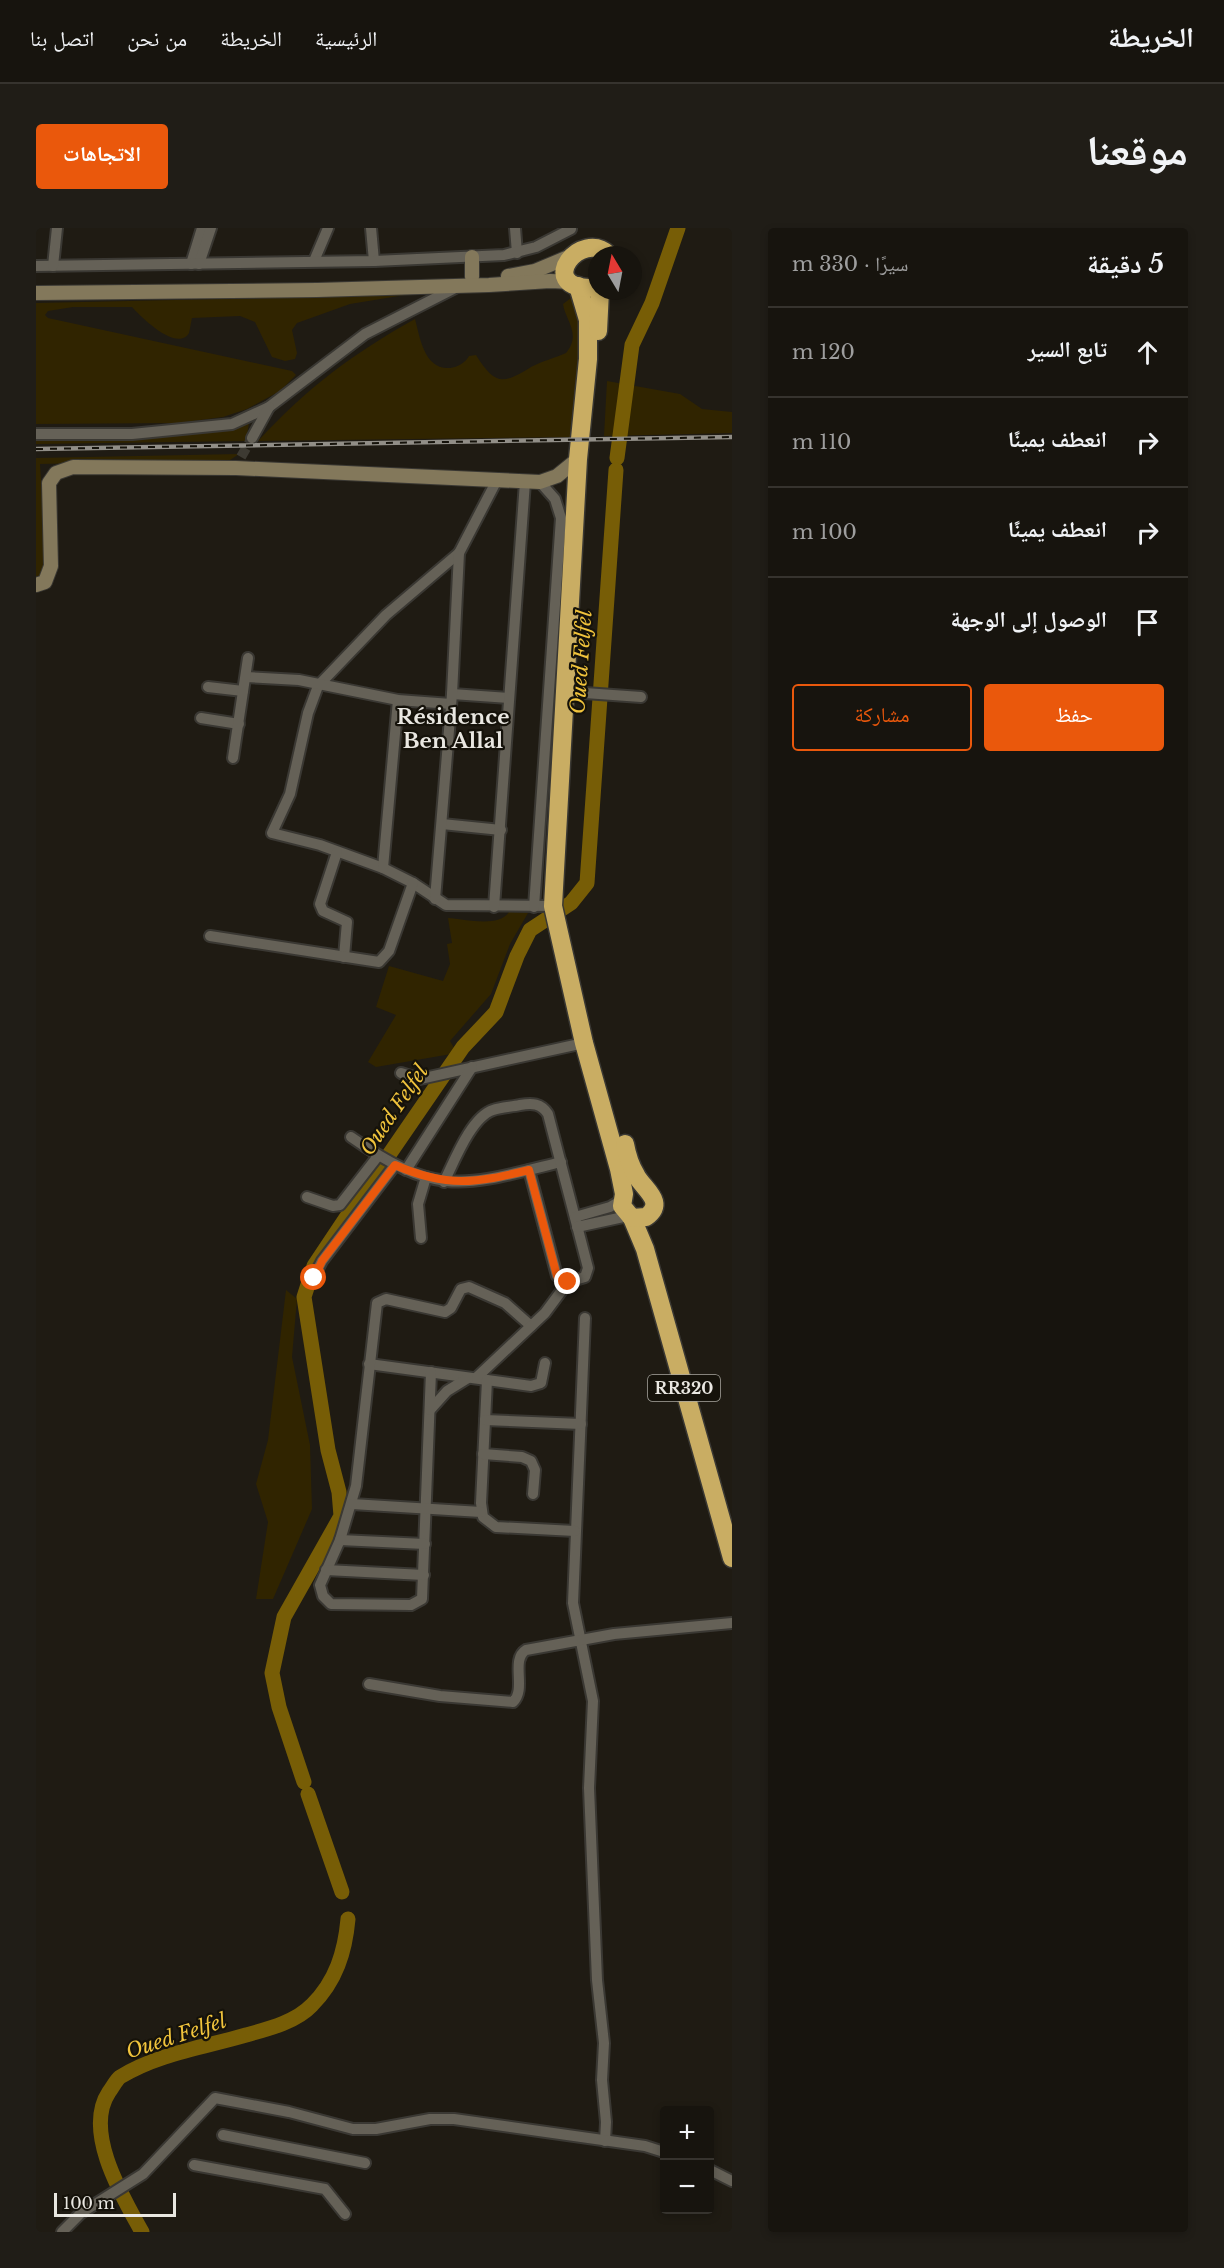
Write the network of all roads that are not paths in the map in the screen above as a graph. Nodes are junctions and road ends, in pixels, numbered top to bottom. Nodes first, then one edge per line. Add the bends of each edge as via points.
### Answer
1 (57, 228) edge
2 (202, 228) edge
3 (211, 228) edge
4 (328, 228) edge
5 (371, 228) edge
6 (515, 228) edge
7 (571, 228) edge
8 (592, 228) edge
9 (595, 246) edge
10 (602, 246) edge
11 (517, 253) junction
12 (568, 254) junction
13 (472, 257) junction
14 (314, 261) junction
15 (374, 261) junction
16 (195, 264) junction
17 (36, 266) edge
18 (53, 266) junction
19 (472, 277) junction
20 (36, 284) edge
21 (575, 284) junction
22 (460, 286) junction
23 (588, 286) edge
24 (36, 292) edge
25 (599, 300) edge
26 (269, 407) junction
27 (36, 435) edge
28 (252, 438) tunnel mouth
29 (578, 459) junction
30 (497, 480) junction
31 (525, 482) junction
32 (540, 482) junction
33 (459, 553) junction
34 (36, 585) edge
35 (248, 658) dead end
36 (246, 677) junction
37 (318, 686) junction
38 (208, 687) dead end
39 (243, 691) junction
40 (572, 692) junction
41 (641, 698) dead end
42 (452, 699) junction
43 (509, 699) junction
44 (398, 700) junction
45 (201, 718) dead end
46 (238, 724) junction
47 (233, 758) dead end
48 (442, 824) junction
49 (501, 830) junction
50 (337, 852) junction
51 (383, 868) junction
52 (413, 883) junction
53 (435, 899) junction
54 (494, 907) junction
55 (534, 907) junction
56 (557, 911) junction
57 (210, 936) dead end
58 (344, 957) junction
59 (584, 1043) junction
60 (468, 1068) junction
61 (401, 1073) dead end
62 (351, 1137) dead end
63 (387, 1161) junction
64 (561, 1162) junction
65 (406, 1170) junction
66 (529, 1170) junction
67 (426, 1178) junction
68 (444, 1182) junction
69 (642, 1187) junction
70 (308, 1197) dead end
71 (631, 1209) junction
72 (576, 1222) junction
73 (421, 1238) dead end
74 (314, 1278) dead end
75 (568, 1282) junction
76 (585, 1318) dead end
77 (531, 1326) junction
78 (545, 1363) dead end
79 (369, 1364) junction
80 (431, 1372) junction
81 (477, 1379) junction
82 (430, 1410) junction
83 (485, 1420) junction
84 (581, 1424) junction
85 (483, 1454) junction
86 (533, 1494) dead end
87 (352, 1504) junction
88 (426, 1508) junction
89 (481, 1512) junction
90 (732, 1526) edge
91 (575, 1531) junction
92 (340, 1540) junction
93 (425, 1544) junction
94 (732, 1558) edge
95 (326, 1570) junction
96 (424, 1575) junction
97 (732, 1623) edge
98 (579, 1639) junction
99 (369, 1684) dead end
100 (223, 2134) dead end
101 (605, 2141) junction
102 (660, 2151) edge
103 (364, 2163) dead end
104 (195, 2165) dead end
105 (714, 2172) edge
106 (732, 2181) edge
107 (345, 2214) dead end
108 (62, 2232) edge

1 - 18 street
2 - 16 street
3 - 16 street
4 - 14 street
5 - 15 street
6 - 11 street
7 - 11 street
7 - 12 highway, RR320
8 - 10 highway
9 - 12 highway via 586,242
11 - 13 street
12 - 19 main road via 524,274
12 - 21 highway, RR320 via 565,269
13 - 15 street
13 - 19 main road
14 - 15 street
14 - 16 street
16 - 18 street
17 - 18 street
19 - 20 main road
21 - 22 main road via 550,281
21 - 23 highway
21 - 29 highway, RR320 via 586,308 589,331
22 - 24 main road
22 - 26 street via 365,334
25 - 40 highway, RR320
26 - 27 street via 232,424 209,428
26 - 28 street
29 - 32 main road via 557,476
29 - 56 highway, RR320
30 - 31 main road
30 - 33 street
30 - 34 main road via 238,462 90,465 56,473 48,490 50,572 45,582
31 - 32 main road
31 - 43 street
32 - 55 street via 555,499 561,519
33 - 37 street via 393,608
33 - 42 street
35 - 36 street
36 - 37 street via 299,680
36 - 39 street
37 - 44 street
37 - 50 street via 290,794 272,833
38 - 39 street
39 - 46 street
40 - 41 street
40 - 56 highway, RR320
42 - 43 street
42 - 44 street
42 - 48 street
43 - 49 street
44 - 51 street
45 - 46 street
46 - 47 street
48 - 49 street
48 - 53 street
49 - 54 street
50 - 51 street
50 - 58 street via 320,904 323,910 349,925
51 - 52 street
52 - 53 street
52 - 58 street via 390,951 379,962
53 - 54 street via 446,905
54 - 55 street
55 - 56 street
56 - 59 highway, RR320
56 - 69 highway, RR320 via 628,1156
57 - 58 street
59 - 60 street
59 - 71 highway, RR320
60 - 61 street via 422,1078
60 - 65 street
62 - 63 street
63 - 65 street
63 - 70 street via 340,1205
63 - 74 street
64 - 66 street
64 - 68 street via 546,1110 525,1104 493,1110 478,1119
64 - 72 street
65 - 67 street
66 - 68 street via 472,1183
66 - 75 street via 557,1276
67 - 68 street
67 - 73 street via 418,1204
69 - 71 highway via 632,1187
69 - 71 highway, RR320 via 650,1191 654,1206
71 - 72 street
71 - 72 street via 610,1207
71 - 90 highway, RR320 via 653,1238
71 - 94 highway, RR320
72 - 75 street via 588,1271 585,1277
75 - 77 street
76 - 84 street
77 - 79 street via 505,1303 469,1287 461,1289 445,1312 386,1299 375,1307
77 - 81 street
78 - 81 street via 544,1378 537,1386
79 - 80 street
79 - 87 street
80 - 81 street
80 - 82 street
81 - 82 street via 447,1391
81 - 83 street
82 - 88 street
83 - 84 street
83 - 85 street
84 - 91 street
85 - 86 street via 531,1461
85 - 89 street
87 - 88 street
87 - 92 street
88 - 89 street
88 - 93 street
89 - 91 street via 496,1527
91 - 98 street via 573,1603
92 - 93 street
92 - 95 street
93 - 96 street
95 - 96 street
95 - 96 street via 320,1591 331,1604 415,1605 422,1599
97 - 98 street
98 - 99 street via 523,1651 518,1695 513,1702 440,1696
98 - 101 street via 589,1673 593,1709 589,1788 597,1980 604,2043
100 - 103 street
101 - 102 street
101 - 108 street via 454,2119 430,2118 376,2129 353,2129 215,2098 142,2174 81,2213
104 - 107 street via 325,2189
105 - 106 street

